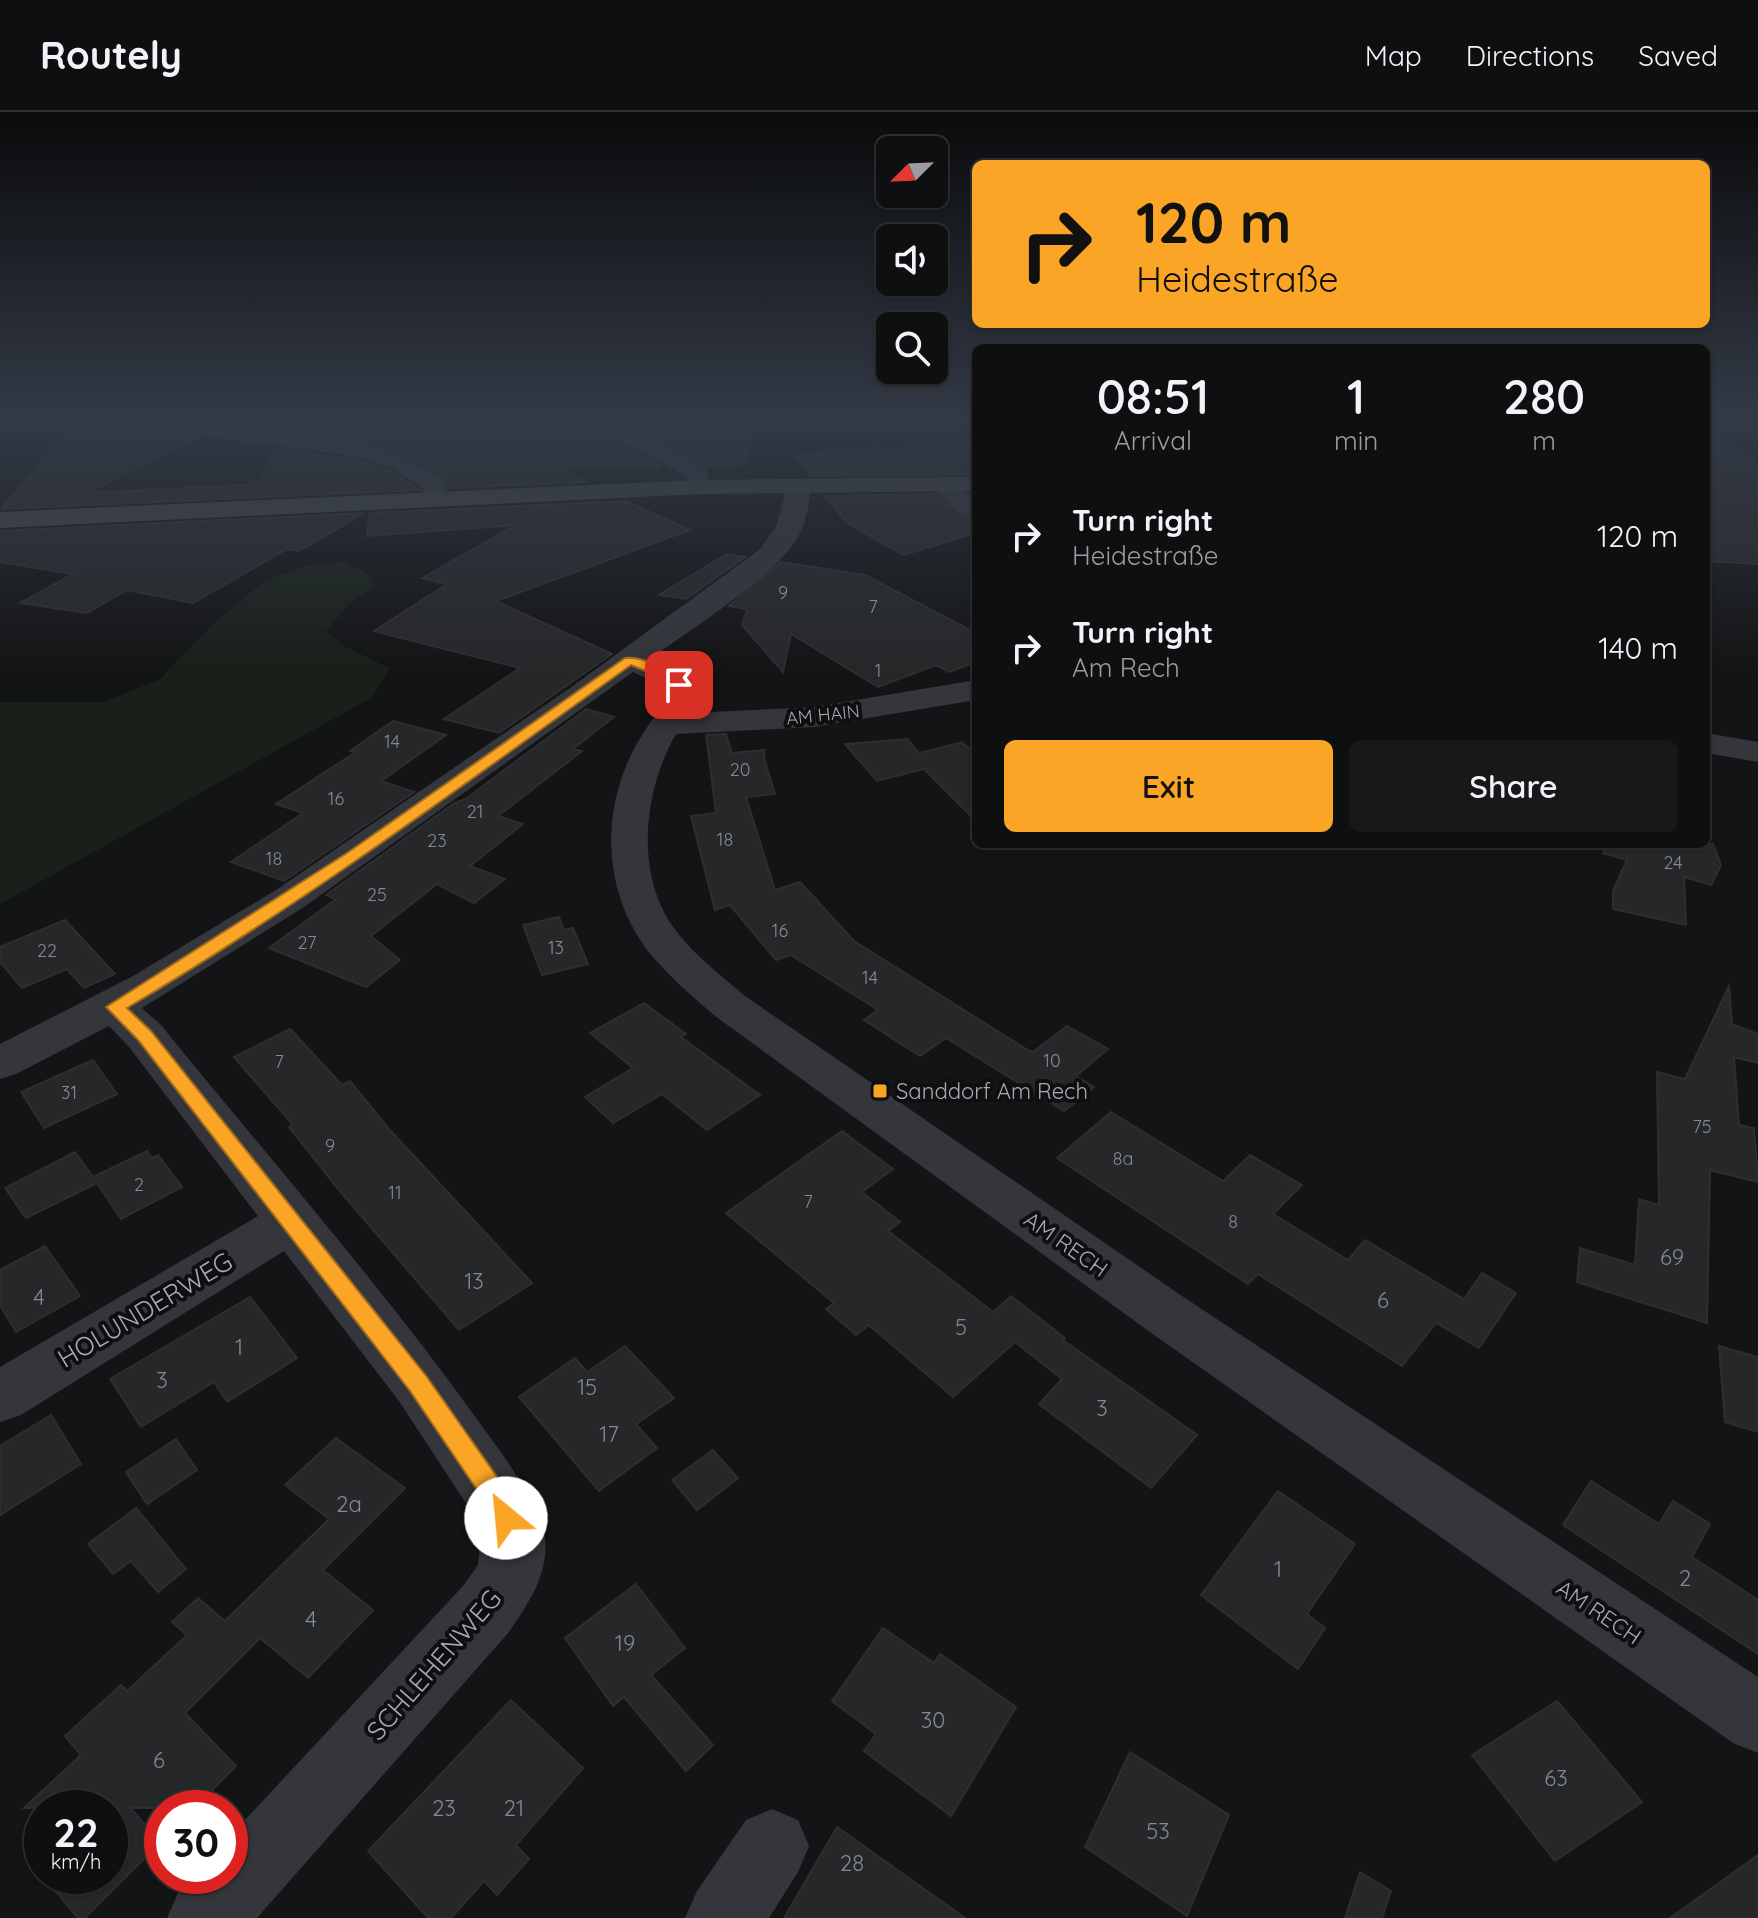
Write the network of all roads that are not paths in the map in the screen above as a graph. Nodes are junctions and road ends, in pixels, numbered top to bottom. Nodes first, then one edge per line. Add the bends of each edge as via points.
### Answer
1 (369, 501) edge
2 (796, 501) edge
3 (0, 520) edge
4 (630, 660) junction
5 (968, 701) edge
6 (668, 724) junction
7 (1710, 744) edge
8 (1758, 752) edge
9 (115, 1007) junction
10 (0, 1063) edge
11 (290, 1222) junction
12 (0, 1397) edge
13 (1758, 1718) edge
14 (772, 1846) dead end
15 (206, 1918) edge
16 (724, 1918) edge

1 - 3 street
2 - 4 street via 791,525 777,547
4 - 6 street, AM RECH via 679,685 685,696
4 - 9 street via 353,857
5 - 6 street, AM HAIN via 814,717
6 - 13 street, AM RECH via 647,758 632,807 629,857 636,891 649,923 730,1006 1152,1305
7 - 8 street
9 - 10 street
9 - 11 street, SCHLEHENWEG via 145,1036
11 - 12 street, HOLUNDERWEG
11 - 15 street, SCHLEHENWEG via 419,1384 498,1499 513,1537 509,1576 373,1737
14 - 16 street

